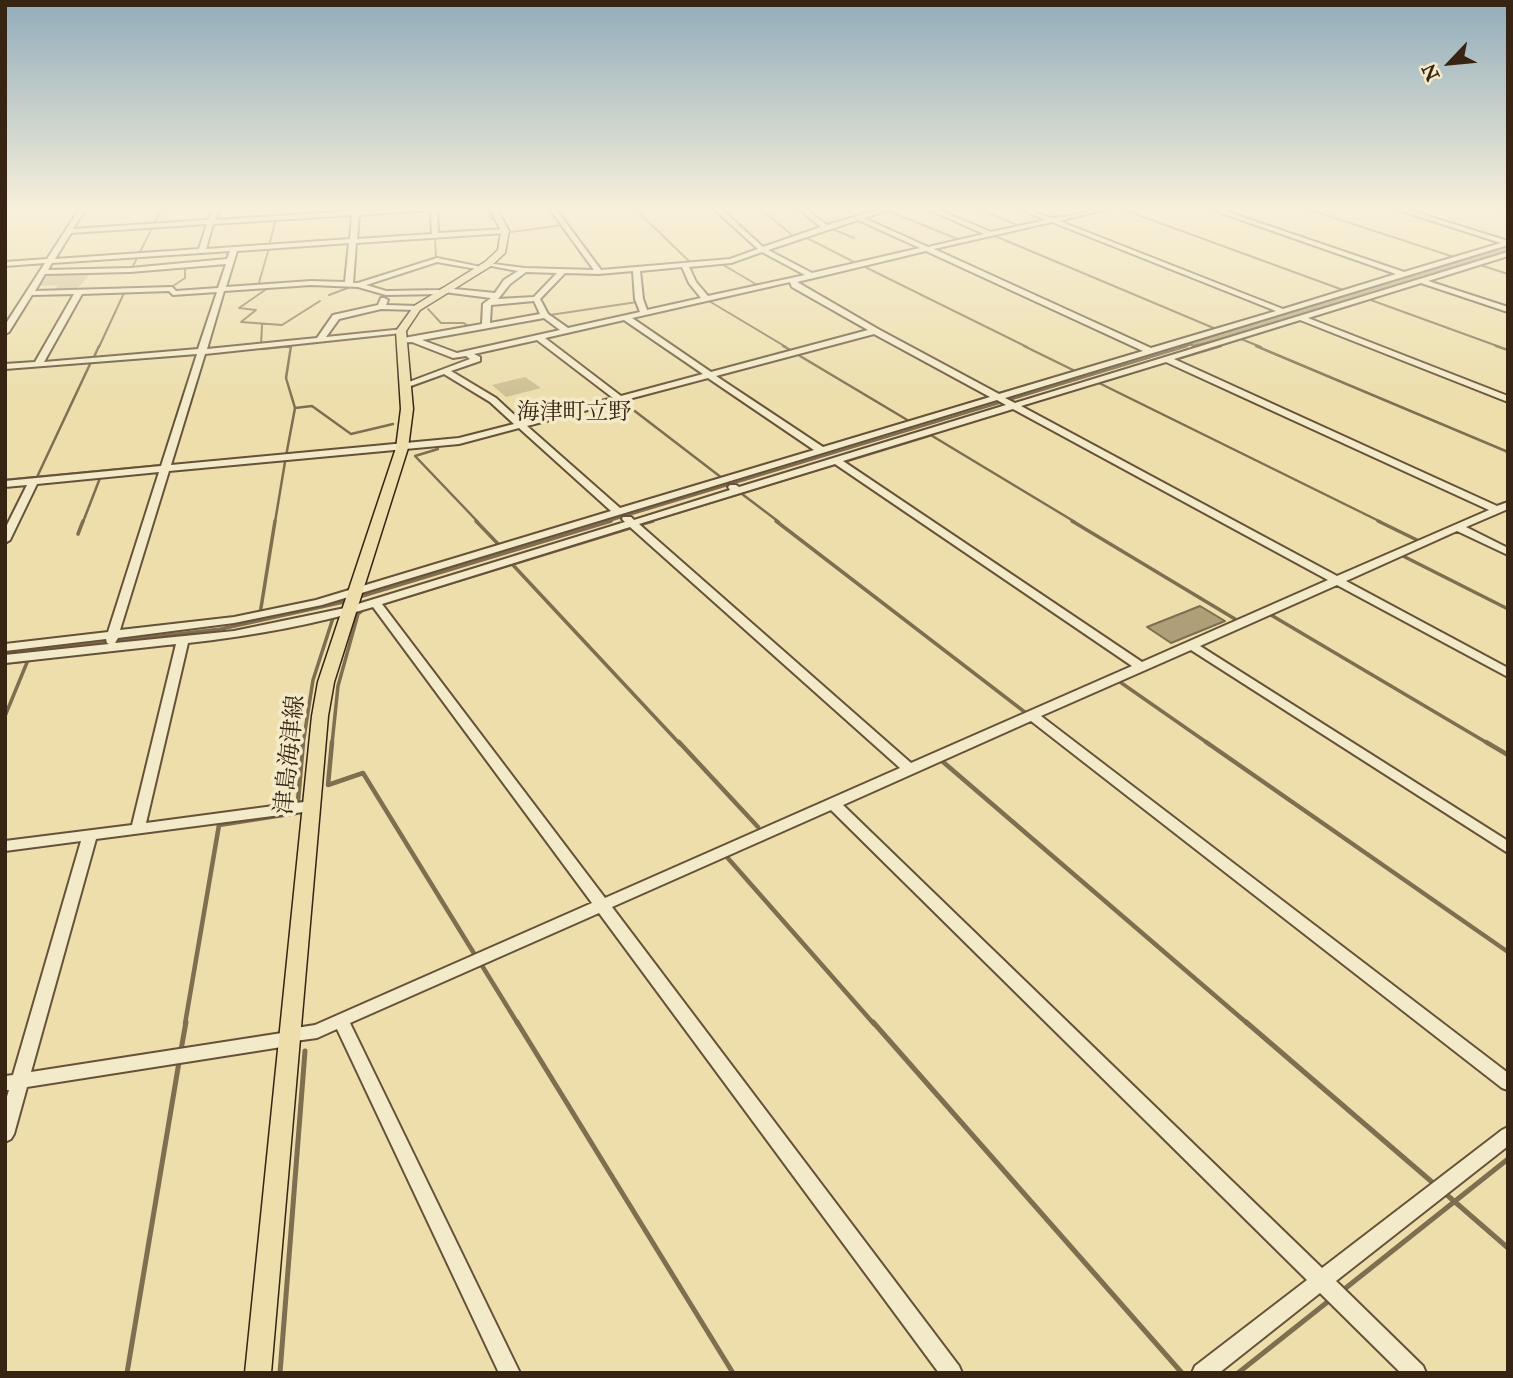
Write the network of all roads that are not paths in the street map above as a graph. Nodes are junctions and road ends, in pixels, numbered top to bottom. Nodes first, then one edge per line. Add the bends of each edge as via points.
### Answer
1 (43, 272) edge
2 (227, 272) edge
3 (353, 272) edge
4 (394, 272) edge
5 (474, 272) edge
6 (521, 272) edge
7 (562, 272) edge
8 (636, 272) edge
9 (688, 272) edge
10 (806, 272) edge
11 (829, 272) edge
12 (977, 272) edge
13 (1184, 272) edge
14 (1397, 272) edge
15 (1414, 272) edge
16 (1446, 272) edge
17 (1405, 275) junction
18 (813, 276) junction
19 (797, 280) junction
20 (1420, 280) junction
21 (353, 284) junction
22 (222, 290) junction
23 (442, 291) junction
24 (79, 292) junction
25 (29, 293) junction
26 (386, 293) junction
27 (495, 299) junction
28 (536, 299) junction
29 (708, 300) junction
30 (381, 307) junction
31 (417, 309) junction
32 (1508, 310) edge
33 (1283, 311) junction
34 (645, 314) junction
35 (545, 315) junction
36 (626, 318) junction
37 (1301, 318) junction
38 (486, 326) junction
39 (567, 331) junction
40 (875, 331) junction
41 (5, 332) edge
42 (405, 337) junction
43 (538, 337) junction
44 (319, 341) junction
45 (1150, 351) junction
46 (202, 352) junction
47 (468, 353) junction
48 (1167, 359) junction
49 (38, 364) junction
50 (5, 367) edge
51 (445, 372) junction
52 (712, 376) junction
53 (405, 385) junction
54 (1000, 397) junction
55 (1508, 399) edge
56 (621, 400) junction
57 (1013, 405) junction
58 (522, 425) junction
59 (402, 448) junction
60 (821, 451) junction
61 (835, 460) junction
62 (165, 470) junction
63 (33, 482) junction
64 (5, 484) edge
65 (730, 485) junction
66 (1503, 507) edge
67 (625, 518) junction
68 (1457, 527) junction
69 (5, 540) edge
70 (1508, 552) edge
71 (1338, 580) junction
72 (351, 600) junction
73 (375, 602) junction
74 (183, 639) junction
75 (111, 640) junction
76 (1191, 645) junction
77 (5, 648) edge
78 (5, 659) edge
79 (1141, 667) junction
80 (1508, 673) edge
81 (1032, 715) junction
82 (909, 769) junction
83 (833, 803) junction
84 (311, 806) junction
85 (138, 828) junction
86 (90, 835) junction
87 (5, 846) edge
88 (1508, 848) edge
89 (602, 905) junction
90 (341, 1021) junction
91 (289, 1037) junction
92 (13, 1082) edge
93 (1508, 1083) edge
94 (5, 1134) edge
95 (1508, 1135) edge
96 (1324, 1283) junction
97 (258, 1373) edge
98 (510, 1373) edge
99 (952, 1373) edge
100 (1202, 1373) edge
101 (1416, 1373) edge

1 - 25 street
2 - 22 street
3 - 21 street
4 - 21 street
5 - 23 main road
6 - 27 street
7 - 28 street
8 - 34 street
9 - 29 street
10 - 18 street
11 - 18 street
12 - 45 street
13 - 33 street
14 - 17 street
15 - 17 street
16 - 20 street
17 - 20 street
17 - 33 street
18 - 19 street
19 - 29 street
19 - 40 street via 795,285
20 - 32 street
20 - 37 street
21 - 22 street
21 - 26 street
22 - 24 street
22 - 46 street
23 - 26 street
23 - 27 street
23 - 31 main road
24 - 25 street
24 - 49 street
25 - 41 street
26 - 30 street
27 - 28 street
27 - 38 street via 487,304
28 - 35 street
29 - 34 street
30 - 31 street
30 - 44 street via 336,317
31 - 42 main road
33 - 45 street
34 - 36 street
35 - 38 street
35 - 39 street
36 - 39 street
36 - 52 street
37 - 48 street
37 - 55 street
38 - 42 street
39 - 43 street
40 - 52 street
40 - 54 street
42 - 44 street
42 - 47 street via 452,355
42 - 53 main road, 津島海津線
43 - 47 street
43 - 56 street
44 - 46 street
45 - 54 street
46 - 49 street
46 - 62 street
47 - 51 street via 477,359
48 - 57 street
48 - 66 street
49 - 50 street
51 - 53 street
51 - 58 street via 493,400
52 - 56 street
52 - 60 street
53 - 59 main road, 津島海津線 via 407,426
54 - 57 street
54 - 60 street
56 - 58 street
57 - 61 street
57 - 71 street
58 - 59 street via 459,441
58 - 67 street
59 - 62 street
59 - 72 main road, 津島海津線
60 - 65 street
61 - 65 street
61 - 79 street
62 - 63 street
62 - 75 street
63 - 64 street
63 - 69 street
65 - 67 street
65 - 67 street
66 - 68 street
67 - 72 street
67 - 73 street
67 - 82 street
68 - 70 street
68 - 71 street
71 - 76 street
71 - 80 street
72 - 73 street
72 - 74 street via 261,629
72 - 75 street
72 - 84 main road, 津島海津線 via 321,705
73 - 89 street
74 - 75 street
74 - 85 street
75 - 77 street
75 - 78 street
76 - 79 street
76 - 88 street
79 - 81 street
81 - 82 street
81 - 93 street
82 - 83 street
83 - 89 street
83 - 96 street
84 - 85 street
84 - 91 main road, 津島海津線
85 - 86 street
86 - 87 street
86 - 92 street
89 - 90 street
89 - 99 street
90 - 91 street
90 - 98 street
91 - 92 street
91 - 97 main road, 津島海津線
92 - 94 street
95 - 96 street
96 - 100 street
96 - 101 street

